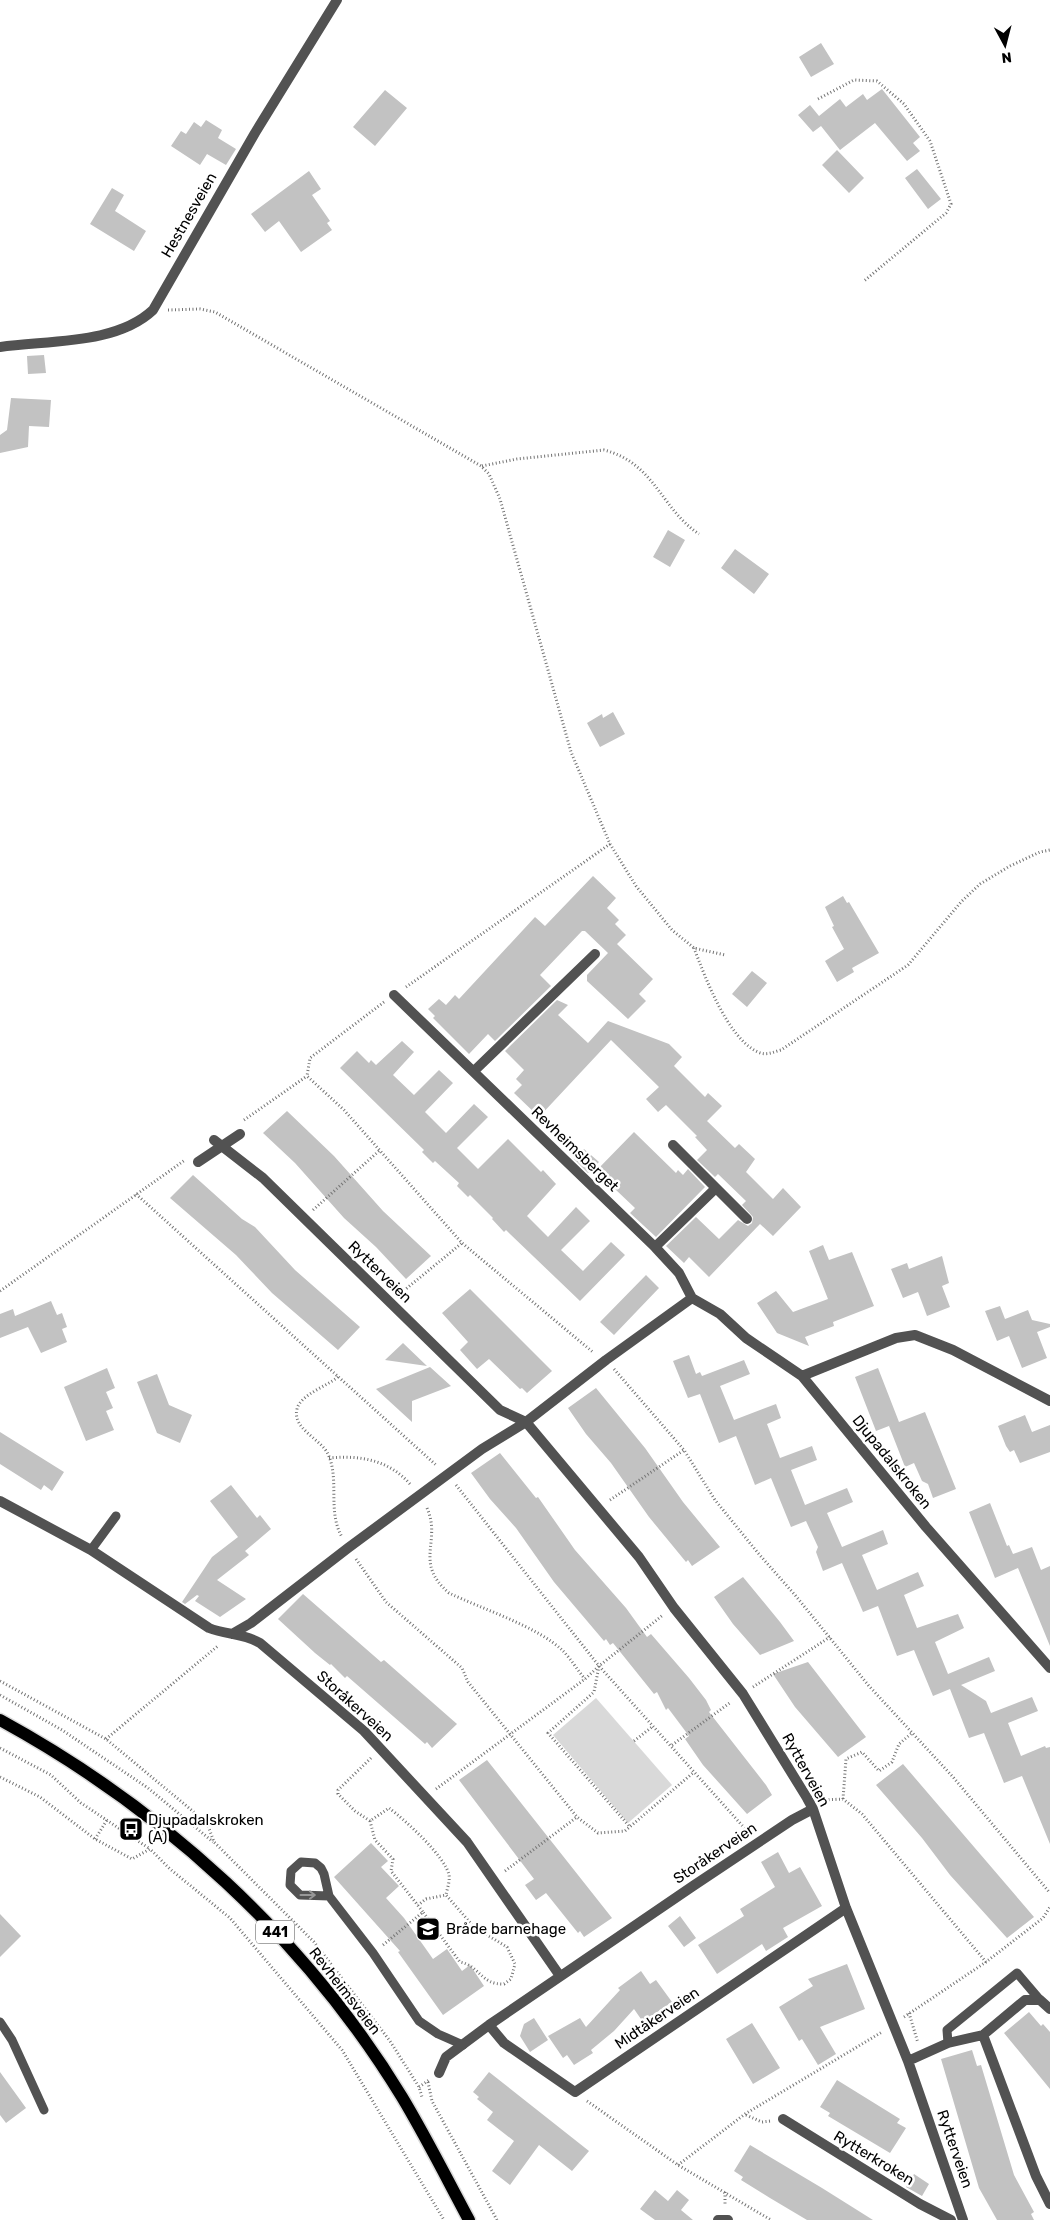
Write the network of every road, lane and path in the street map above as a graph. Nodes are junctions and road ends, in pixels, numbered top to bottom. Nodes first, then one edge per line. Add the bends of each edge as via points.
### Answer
1 (337, 0) edge
2 (818, 99) dead end
3 (864, 280) dead end
4 (153, 310) junction
5 (0, 347) edge
6 (481, 466) junction
7 (699, 534) dead end
8 (610, 844) junction
9 (1050, 850) edge
10 (694, 948) junction
11 (594, 954) dead end
12 (725, 955) dead end
13 (394, 995) junction
14 (474, 1071) junction
15 (307, 1076) junction
16 (242, 1121) dead end
17 (240, 1134) dead end
18 (218, 1144) junction
19 (673, 1145) dead end
20 (380, 1150) junction
21 (195, 1159) joint
22 (716, 1188) junction
23 (136, 1194) junction
24 (304, 1218) junction
25 (747, 1219) dead end
26 (462, 1242) junction
27 (655, 1247) junction
28 (0, 1291) edge
29 (692, 1298) junction
30 (390, 1303) junction
31 (606, 1360) junction
32 (802, 1376) junction
33 (338, 1377) junction
34 (1050, 1401) edge
35 (526, 1422) junction
36 (684, 1450) junction
37 (329, 1458) junction
38 (448, 1475) junction
39 (420, 1496) junction
40 (0, 1501) edge
41 (598, 1509) junction
42 (116, 1516) dead end
43 (348, 1548) junction
44 (91, 1550) junction
45 (674, 1608) junction
46 (232, 1634) junction
47 (599, 1666) junction
48 (1050, 1668) edge
49 (585, 1679) junction
50 (0, 1695) edge
51 (0, 1720) edge
52 (652, 1727) junction
53 (912, 1733) junction
54 (510, 1734) junction
55 (106, 1739) dead end
56 (634, 1742) dead end
57 (0, 1748) edge
58 (374, 1756) dead end
59 (694, 1772) junction
60 (0, 1777) edge
61 (426, 1797) junction
62 (807, 1798) junction
63 (843, 1800) junction
64 (813, 1809) junction
65 (577, 1817) junction
66 (107, 1820) junction
67 (370, 1821) junction
68 (630, 1827) junction
69 (95, 1840) junction
70 (214, 1842) dead end
71 (758, 1843) junction
72 (150, 1849) junction
73 (493, 1880) junction
74 (1050, 1893) edge
75 (446, 1895) junction
76 (329, 1896) junction
77 (418, 1905) junction
78 (1050, 1906) edge
79 (846, 1908) junction
80 (423, 1912) junction
81 (373, 1953) junction
82 (986, 1962) junction
83 (560, 1976) junction
84 (1040, 2000) junction
85 (1050, 2009) edge
86 (0, 2022) edge
87 (892, 2024) junction
88 (489, 2025) junction
89 (983, 2035) junction
90 (948, 2043) junction
91 (463, 2045) junction
92 (908, 2061) junction
93 (440, 2073) dead end
94 (428, 2081) dead end
95 (575, 2092) junction
96 (44, 2110) dead end
97 (745, 2114) junction
98 (783, 2119) joint
99 (678, 2165) junction
100 (1050, 2204) edge
101 (444, 2220) edge
102 (469, 2220) edge
103 (497, 2220) edge
104 (718, 2220) edge
105 (728, 2220) edge
106 (772, 2220) edge
107 (950, 2220) edge
108 (963, 2220) edge

1 - 4 street, Hestnesveien via 255,133
2 - 3 path via 854,80 877,81 904,104 930,141 951,204 946,212
4 - 5 street via 127,325 96,336
4 - 6 path via 200,309 215,312
6 - 7 path via 604,450 618,453 632,461 662,493 684,525
6 - 8 path via 489,474 500,499 571,752
8 - 10 path via 653,909
8 - 13 path
9 - 10 path via 1010,866 980,884 908,965 781,1050 767,1054 750,1047 730,1024 714,999
10 - 12 path
11 - 14 street
13 - 14 street, Revheimsberget
13 - 15 path via 310,1058
14 - 27 street, Revheimsberget
15 - 16 path
15 - 20 path
17 - 18 street
18 - 21 street
18 - 24 street, Rytterveien via 263,1178
19 - 22 street
20 - 24 path
20 - 26 path
21 - 23 path
22 - 25 street
22 - 27 street
23 - 28 path
23 - 33 path
24 - 30 street, Rytterveien
26 - 30 path
26 - 31 path
27 - 29 street, Revheimsberget via 680,1274
29 - 31 street
29 - 32 street, Djupadalskroken via 720,1314 746,1338
30 - 35 street, Rytterveien via 500,1410
31 - 35 street
31 - 36 path
32 - 34 street via 896,1338 915,1335 953,1350
32 - 48 street, Djupadalskroken via 926,1527
33 - 37 path via 307,1395 296,1410 298,1421 320,1443
33 - 38 path
35 - 38 street
35 - 41 street, Rytterveien
36 - 41 path
36 - 53 path via 715,1500
37 - 39 path via 352,1457 380,1462 402,1475
37 - 43 path via 335,1522
38 - 39 street
38 - 47 path
39 - 43 street
39 - 49 path via 433,1520 429,1560 440,1585 449,1593 527,1626 564,1652
40 - 44 street, Storåkerveien
41 - 45 street, Rytterveien via 639,1557
42 - 44 lane
43 - 46 street
43 - 54 path via 386,1602 462,1668 468,1682
44 - 46 street, Storåkerveien via 209,1628
45 - 47 path
45 - 62 street, Rytterveien via 743,1694
46 - 55 path
46 - 61 street, Storåkerveien via 247,1635 260,1642 364,1731
47 - 49 path
47 - 52 path
47 - 68 path via 594,1692 548,1732
49 - 54 path
50 - 70 path via 62,1730 148,1788
51 - 102 main road, Revheimsveien / 441 via 70,1761 144,1811 253,1908 300,1959 352,2024 402,2098
52 - 56 path
52 - 59 path
53 - 63 path via 899,1744 892,1762 879,1771 862,1752 846,1759
53 - 74 path
54 - 61 path
54 - 65 path
57 - 66 path via 51,1775 81,1804
58 - 67 path via 338,1790 342,1799
59 - 68 path
59 - 71 path
60 - 69 path via 40,1797
61 - 73 street, Storåkerveien via 467,1842
62 - 63 path
62 - 64 street, Rytterveien
63 - 82 path via 862,1814
64 - 71 street, Storåkerveien
64 - 79 street, Rytterveien
65 - 68 path via 598,1832 625,1831
65 - 73 path
66 - 69 path
66 - 72 path
67 - 75 path via 389,1808 407,1822 449,1875
67 - 77 path via 375,1840 393,1859 391,1871
69 - 72 path via 132,1859
71 - 83 street, Storåkerveien
72 - 101 path via 230,1918 342,2050
73 - 83 street, Storåkerveien
75 - 77 path via 426,1899
75 - 80 path via 474,1928 499,1942 512,1954 515,1964 511,1979 504,1984 487,1982 471,1964 460,1962
76 -> 76 lane via 324,1874 315,1863 301,1862 291,1872 290,1885 300,1896
76 - 81 lane
77 - 80 path
78 - 82 path via 1043,1918
79 - 87 street, Rytterveien
79 - 95 street, Midtåkerveien
80 - 81 path
81 - 91 lane via 419,2021
82 - 87 path
83 - 88 street, Storåkerveien
84 - 85 street
84 - 89 street via 1025,2000
84 - 90 lane via 1017,1973 947,2030
86 - 96 lane via 12,2040
87 - 92 street, Rytterveien
87 - 97 path via 876,2037
88 - 91 street, Storåkerveien
88 - 95 street via 504,2043
89 - 90 street
89 - 100 street via 1036,2176
90 - 92 street
91 - 93 street, Storåkerveien via 446,2057
92 - 108 street, Rytterveien
94 - 103 path via 432,2101
95 - 99 path
97 - 98 path via 762,2122
97 - 99 path
98 - 107 street, Rytterkroken
99 - 106 path
104 - 105 street

